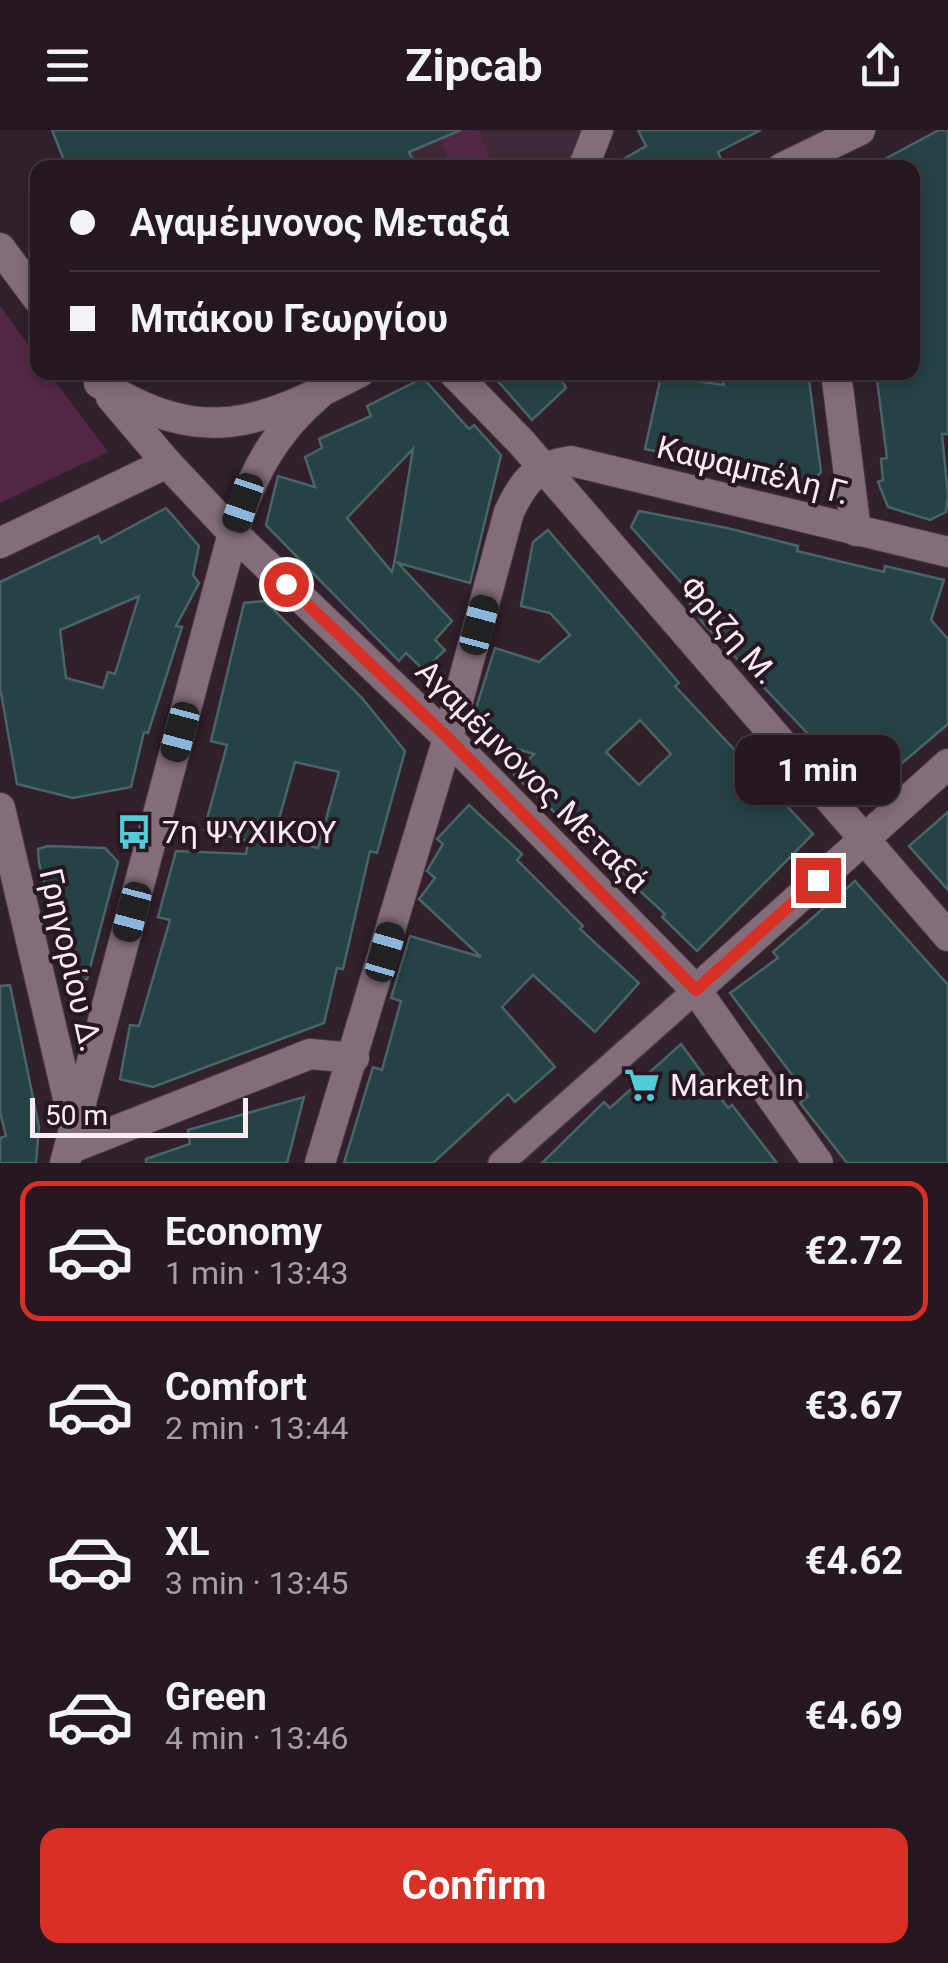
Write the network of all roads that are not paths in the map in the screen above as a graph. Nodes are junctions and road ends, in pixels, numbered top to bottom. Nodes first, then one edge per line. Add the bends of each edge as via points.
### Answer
1 (598, 130) edge
2 (860, 130) edge
3 (586, 160) edge
4 (806, 160) edge
5 (0, 248) edge
6 (30, 289) edge
7 (97, 380) edge
8 (98, 380) edge
9 (345, 380) edge
10 (461, 380) edge
11 (837, 380) edge
12 (319, 394) junction
13 (167, 463) junction
14 (542, 466) junction
15 (856, 531) junction
16 (233, 533) junction
17 (0, 542) edge
18 (948, 552) edge
19 (448, 738) junction
20 (948, 764) edge
21 (0, 808) edge
22 (863, 840) junction
23 (948, 936) edge
24 (696, 990) junction
25 (354, 1058) junction
26 (70, 1147) edge
27 (320, 1163) edge
28 (502, 1163) edge
29 (818, 1163) edge

1 - 3 street
2 - 4 street
5 - 6 street
7 - 13 street, Αγαμέμνονος Μεταξά
8 - 12 street via 132,404 204,426 249,420
9 - 12 street
10 - 14 street, Φριζη Μ.
11 - 15 street
12 - 16 street via 271,442
13 - 16 street, Αγαμέμνονος Μεταξά
13 - 17 street
14 - 15 street, Καψαμπέλη Γ. via 571,461
14 - 19 street via 521,486 510,512
14 - 22 street, Φριζη Μ.
15 - 18 street, Καψαμπέλη Γ.
16 - 19 street, Αγαμέμνονος Μεταξά
16 - 26 street
19 - 24 street, Αγαμέμνονος Μεταξά
19 - 25 street
20 - 22 street
21 - 26 street, Γρηγορίου Δ.
22 - 23 street, Φριζη Μ.
22 - 24 street
24 - 28 street
24 - 29 street, Αγαμέμνονος Μεταξά
25 - 26 street via 310,1054
25 - 27 street

